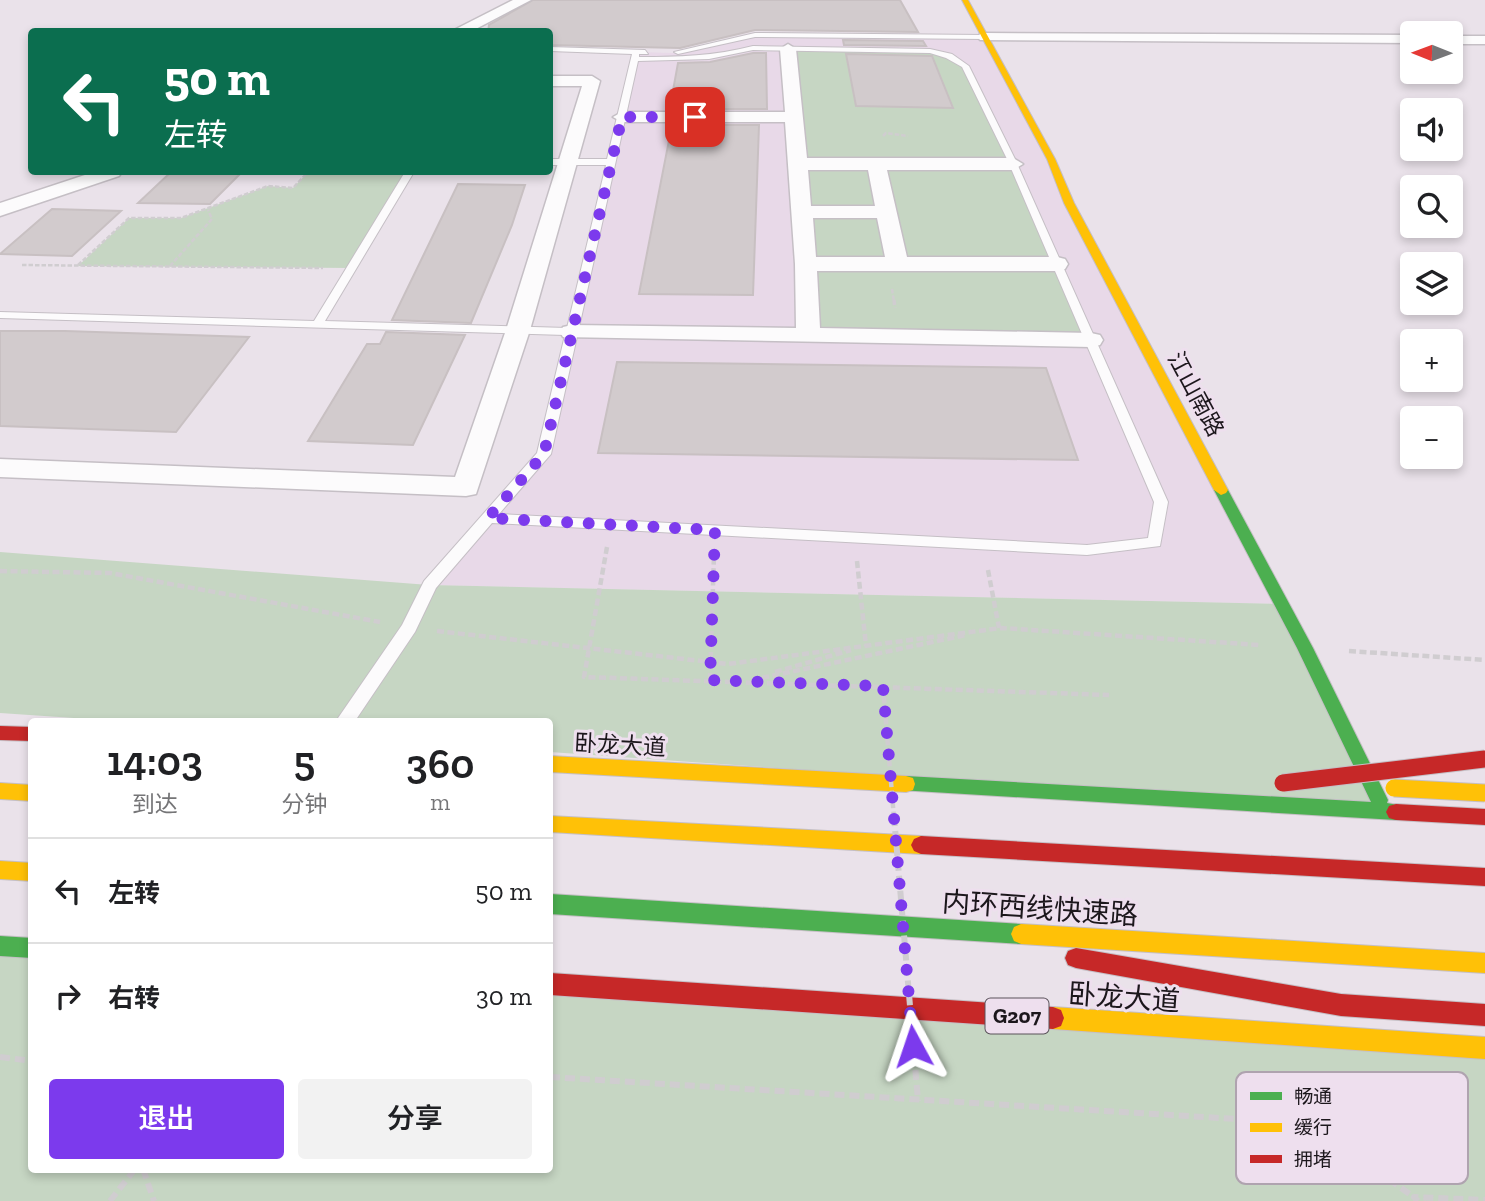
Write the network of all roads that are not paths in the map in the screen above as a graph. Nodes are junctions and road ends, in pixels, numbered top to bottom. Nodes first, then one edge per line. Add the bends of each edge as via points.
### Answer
1 (524, 0) edge
2 (965, 0) edge
3 (465, 28) edge
4 (985, 37) junction
5 (1400, 39) edge
6 (1463, 40) edge
7 (1485, 40) edge
8 (553, 49) edge
9 (788, 49) junction
10 (636, 55) junction
11 (553, 81) edge
12 (622, 117) junction
13 (794, 117) junction
14 (560, 162) edge
15 (611, 162) junction
16 (798, 164) junction
17 (876, 164) junction
18 (1013, 164) junction
19 (51, 175) edge
20 (103, 175) edge
21 (408, 175) edge
22 (0, 190) edge
23 (0, 210) edge
24 (802, 212) junction
25 (886, 212) junction
26 (806, 264) junction
27 (892, 264) junction
28 (1058, 264) junction
29 (0, 314) edge
30 (318, 324) junction
31 (518, 330) junction
32 (572, 332) junction
33 (808, 336) junction
34 (1091, 340) junction
35 (0, 468) edge
36 (488, 518) junction
37 (347, 718) edge
38 (0, 733) edge
39 (28, 734) edge
40 (1485, 759) edge
41 (553, 764) edge
42 (28, 777) edge
43 (0, 778) edge
44 (0, 791) edge
45 (28, 793) edge
46 (1485, 793) edge
47 (1385, 811) junction
48 (1485, 817) edge
49 (553, 824) edge
50 (0, 870) edge
51 (28, 872) edge
52 (1485, 877) edge
53 (553, 904) edge
54 (891, 925) junction
55 (0, 946) edge
56 (28, 948) edge
57 (1485, 963) edge
58 (553, 984) edge
59 (1485, 1015) edge
60 (1485, 1048) edge

1 - 3 street
2 - 4 main road, 江山南路
4 - 5 street
4 - 10 lane via 755,35 674,53
4 - 47 main road, 江山南路 via 1305,648
6 - 7 street
8 - 10 lane
9 - 10 lane via 753,48 730,56 701,58
9 - 13 street
9 - 18 lane via 910,49 949,56 965,66
10 - 12 lane
11 - 14 street via 592,81
12 - 13 street
12 - 15 lane
13 - 16 street
14 - 15 lane
14 - 31 street
15 - 32 lane
16 - 17 street
16 - 24 street
17 - 18 street
17 - 25 street
18 - 28 lane
19 - 22 street
20 - 23 street
21 - 30 lane
24 - 25 street
24 - 26 street
25 - 27 street
26 - 27 street
26 - 33 street
27 - 28 street
28 - 34 lane
29 - 30 lane
30 - 31 lane
31 - 32 lane
31 - 35 street via 466,487
32 - 33 street
32 - 36 lane via 544,454
33 - 34 street
34 - 36 lane via 1161,502 1155,542 1087,550
36 - 37 lane via 429,584 409,628
38 - 39 main road
40 - 46 main road, bridge via 1276,783
41 - 47 main road, 卧龙大道
42 - 43 main road
44 - 45 main road
47 - 48 main road, 卧龙大道
49 - 52 main road
50 - 51 main road
53 - 54 main road, 内环西线快速路
54 - 57 main road, 内环西线快速路
54 - 59 main road via 1341,1005
55 - 56 main road
58 - 60 main road, 卧龙大道 / G207

